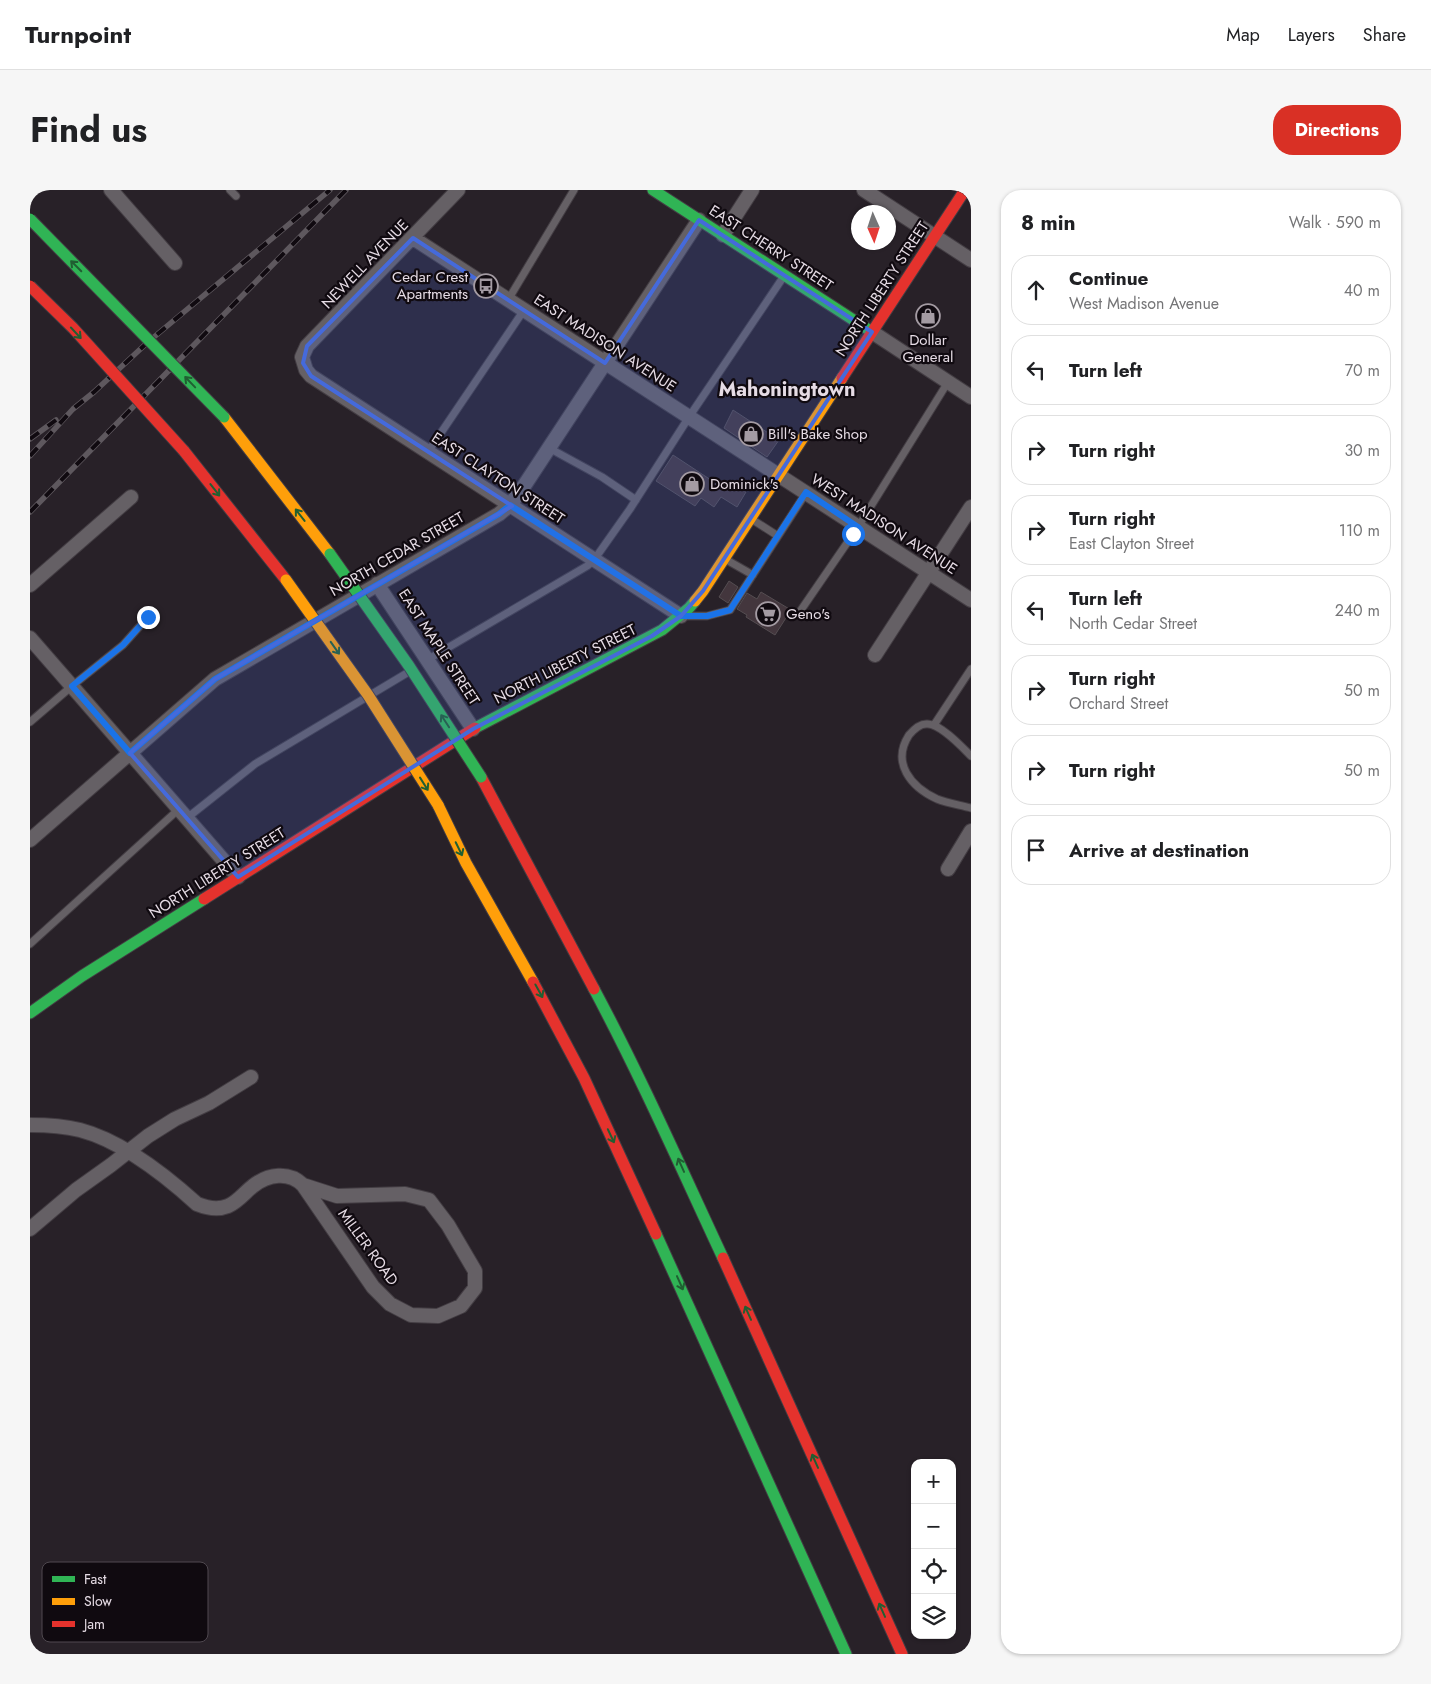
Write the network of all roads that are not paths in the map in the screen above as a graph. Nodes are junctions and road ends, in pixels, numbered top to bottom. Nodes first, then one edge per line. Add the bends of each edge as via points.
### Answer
1 (111, 190) edge
2 (230, 190) edge
3 (458, 190) edge
4 (574, 190) edge
5 (653, 190) edge
6 (752, 190) edge
7 (864, 190) edge
8 (965, 190) edge
9 (236, 196) dead end
10 (30, 218) edge
11 (699, 220) junction
12 (723, 235) junction
13 (935, 236) junction
14 (413, 238) junction
15 (971, 260) edge
16 (175, 263) dead end
17 (784, 275) junction
18 (30, 286) edge
19 (508, 300) junction
20 (524, 310) junction
21 (872, 332) junction
22 (303, 363) joint
23 (605, 363) junction
24 (948, 382) junction
25 (971, 397) edge
26 (689, 417) junction
27 (549, 448) junction
28 (428, 452) junction
29 (779, 475) junction
30 (806, 492) junction
31 (131, 497) dead end
32 (636, 500) junction
33 (510, 505) junction
34 (971, 507) edge
35 (751, 519) junction
36 (858, 527) junction
37 (778, 536) junction
38 (725, 559) junction
39 (594, 560) junction
40 (930, 573) junction
41 (753, 575) junction
42 (377, 584) junction
43 (30, 585) edge
44 (971, 600) edge
45 (801, 610) dead end
46 (681, 616) junction
47 (148, 617) dead end
48 (30, 638) edge
49 (875, 655) dead end
50 (427, 660) junction
51 (971, 669) edge
52 (72, 686) junction
53 (30, 722) edge
54 (934, 725) junction
55 (473, 729) junction
56 (130, 753) junction
57 (971, 756) edge
58 (971, 808) edge
59 (183, 814) junction
60 (971, 831) edge
61 (30, 840) edge
62 (948, 869) dead end
63 (238, 877) junction
64 (30, 944) edge
65 (30, 1013) edge
66 (251, 1077) dead end
67 (30, 1124) edge
68 (128, 1152) junction
69 (303, 1184) junction
70 (30, 1229) edge
71 (846, 1654) edge
72 (902, 1654) edge

1 - 16 street
2 - 9 lane
3 - 14 street, NEWELL AVENUE
4 - 19 lane
5 - 11 main road, EAST CHERRY STREET
6 - 12 street
7 - 13 street
8 - 13 main road, NORTH LIBERTY STREET
72 -> 10 main road, bridge via 659,1118 588,976 481,777 409,666 330,554 224,417
11 - 12 main road, EAST CHERRY STREET
11 - 23 street, NORTH CEDAR STREET
12 - 17 main road, EAST CHERRY STREET
13 - 15 street
13 - 21 main road, NORTH LIBERTY STREET
14 - 19 street, EAST MADISON AVENUE
14 - 22 street, NEWELL AVENUE via 307,346 303,352
17 - 21 main road, EAST CHERRY STREET
17 - 26 lane
18 -> 71 main road, bridge via 73,328 184,452 286,580 368,695 438,805 466,863 584,1078
19 - 20 street, EAST MADISON AVENUE
20 - 23 street, EAST MADISON AVENUE
20 - 28 lane
21 - 24 street
21 - 29 main road, NORTH LIBERTY STREET
22 - 28 street, EAST CLAYTON STREET via 311,376
23 - 26 street, EAST MADISON AVENUE
23 - 27 street, NORTH CEDAR STREET
24 - 25 street
24 - 36 lane
26 - 29 street, EAST MADISON AVENUE
26 - 32 lane
27 - 32 lane
27 - 33 street, NORTH CEDAR STREET
28 - 33 street, EAST CLAYTON STREET
29 - 30 street, WEST MADISON AVENUE
29 - 35 main road, NORTH LIBERTY STREET
30 - 36 street, WEST MADISON AVENUE
30 - 37 lane
31 - 43 street
32 - 39 lane
33 - 39 street, EAST CLAYTON STREET
33 - 42 street, NORTH CEDAR STREET
34 - 40 street
35 - 37 lane
35 - 38 main road, NORTH LIBERTY STREET
36 - 40 street, WEST MADISON AVENUE
36 - 45 lane
37 - 41 lane
38 - 41 lane
38 - 46 main road, NORTH LIBERTY STREET via 696,601
39 - 46 street, EAST CLAYTON STREET
39 - 50 lane
40 - 44 street, WEST MADISON AVENUE
40 - 49 street
41 - 46 lane via 730,610 707,616
42 - 50 street, EAST MAPLE STREET
42 - 56 street, NORTH CEDAR STREET via 215,679
46 - 55 main road, NORTH LIBERTY STREET via 652,636
47 - 52 lane via 123,645
48 - 52 street
50 - 55 street, EAST MAPLE STREET
50 - 59 lane via 255,764
51 - 54 lane
52 - 53 lane
52 - 56 street
54 - 57 lane
54 - 58 lane via 920,725 904,744 902,762 905,771 920,788 938,799
55 - 63 main road, NORTH LIBERTY STREET
56 - 59 street
56 - 61 street, NORTH CEDAR STREET
59 - 63 street
59 - 64 lane
60 - 62 street
63 - 65 main road, NORTH LIBERTY STREET via 82,976
66 - 68 street via 168,1123
67 - 68 street, MILLER ROAD via 81,1131
68 - 69 street, MILLER ROAD via 204,1207 228,1206 259,1182 276,1176 287,1175
68 - 70 street
69 - 69 street, MILLER ROAD via 337,1196 405,1194 429,1200 476,1271 475,1288 461,1306 438,1316 411,1315 390,1304 373,1287

